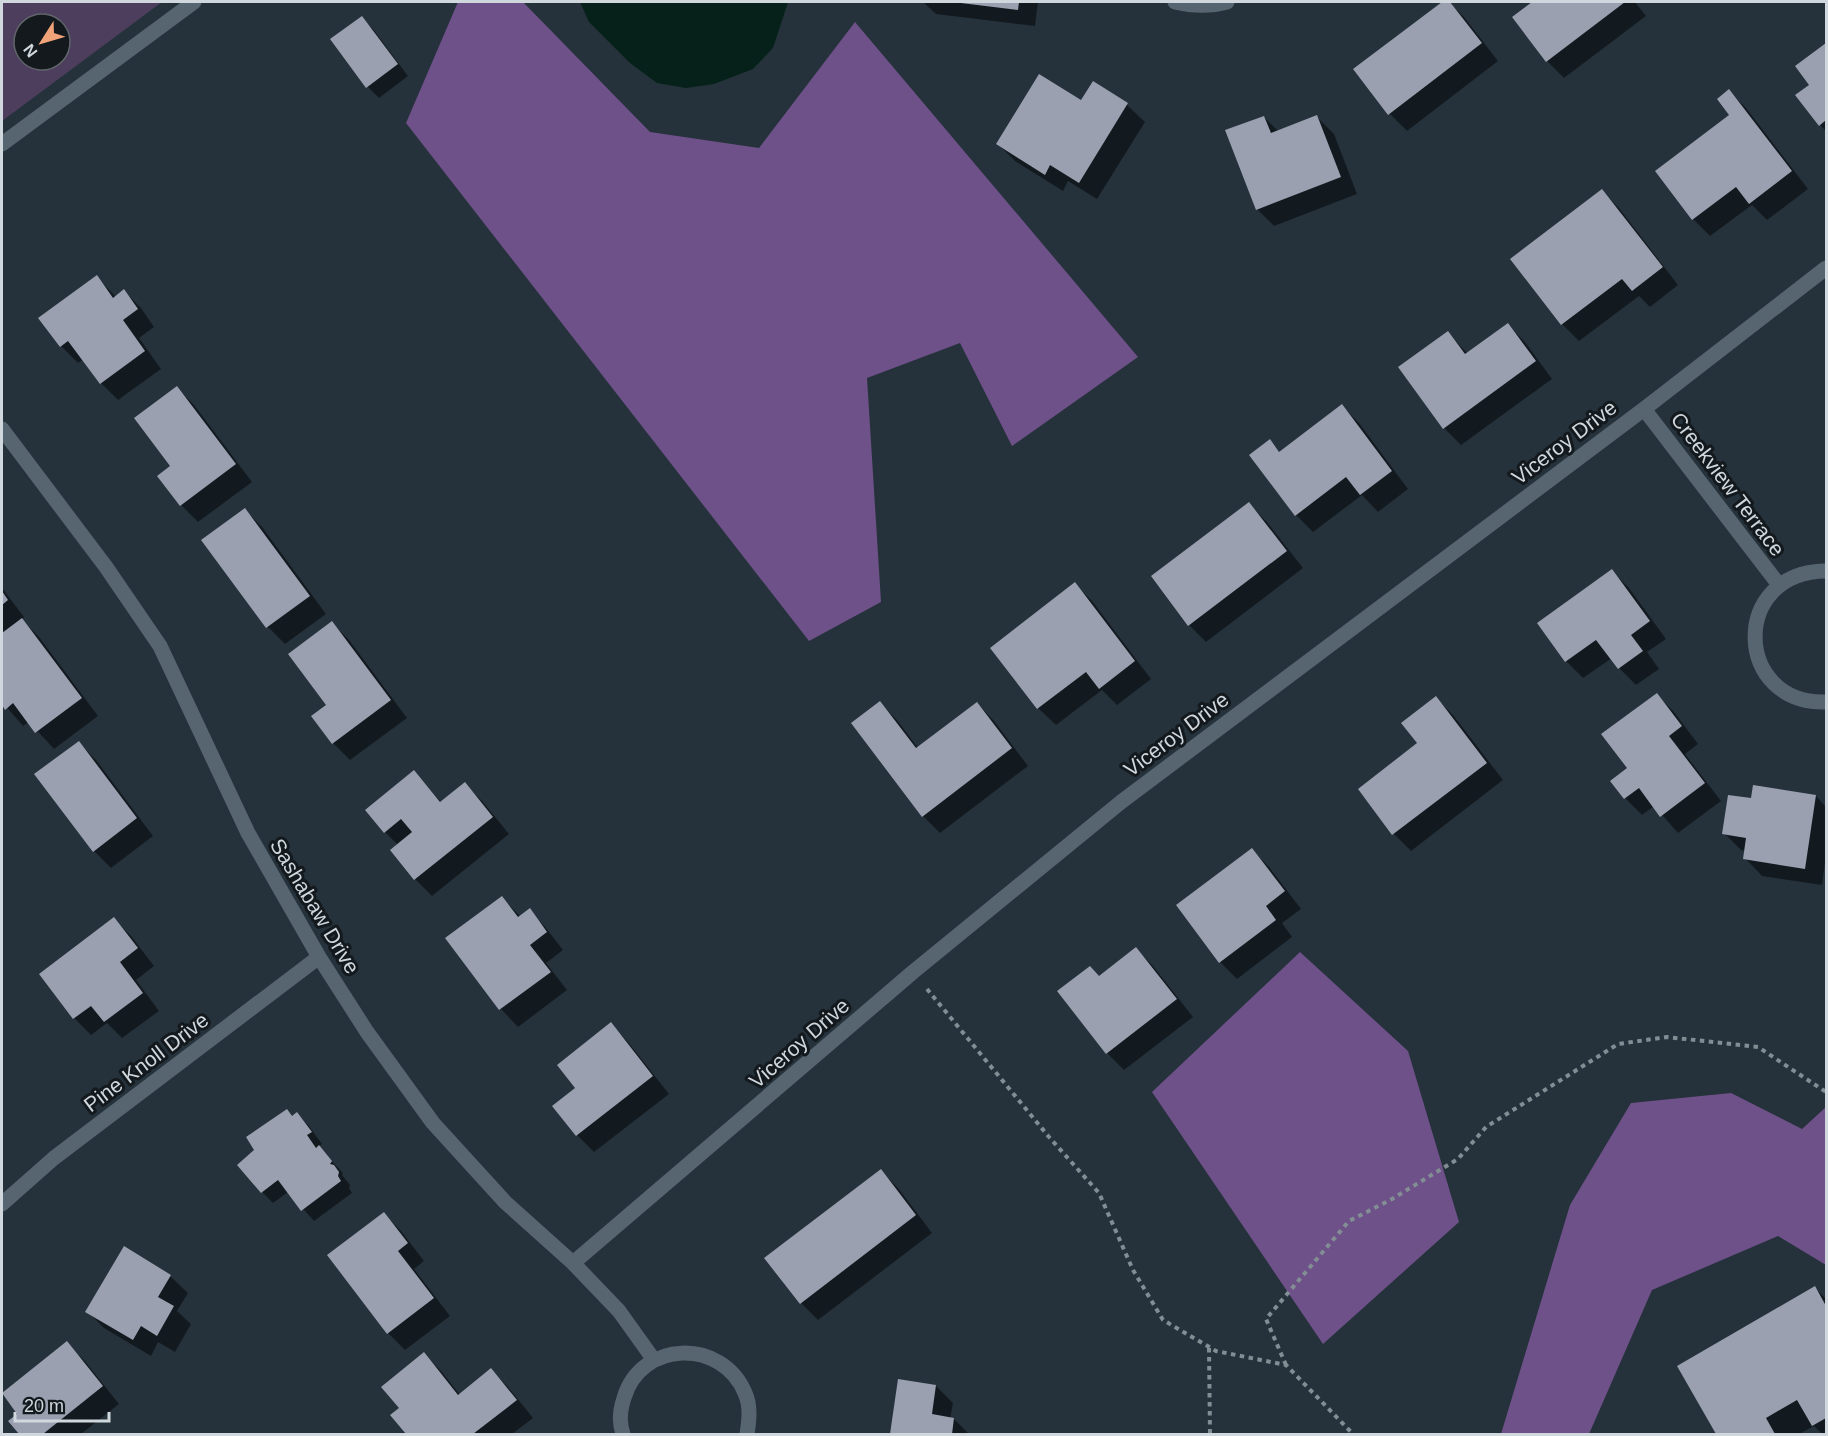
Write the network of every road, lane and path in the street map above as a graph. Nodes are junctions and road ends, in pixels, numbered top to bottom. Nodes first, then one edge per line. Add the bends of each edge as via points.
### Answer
1 (194, 2) edge
2 (1175, 2) edge
3 (1227, 2) edge
4 (2, 144) edge
5 (1827, 268) edge
6 (1644, 409) junction
7 (2, 429) edge
8 (1827, 571) edge
9 (1779, 585) junction
10 (1827, 702) edge
11 (319, 957) junction
12 (913, 972) junction
13 (1827, 1092) edge
14 (2, 1204) edge
15 (573, 1263) junction
16 (1209, 1347) junction
17 (654, 1360) junction
18 (1286, 1365) junction
19 (623, 1434) edge
20 (747, 1434) edge
21 (1210, 1434) edge
22 (1353, 1434) edge

1 - 4 street
2 - 3 street via 1207,6
5 - 6 street, Viceroy Drive
6 - 9 street, Creekview Terrace
6 - 12 street, Viceroy Drive via 1121,802
7 - 11 street, Sashabaw Drive via 160,646 248,833
8 - 9 street, Creekview Terrace via 1811,571
9 - 10 street, Creekview Terrace via 1767,597 1755,629 1761,664 1782,690 1797,699
11 - 14 street, Pine Knoll Drive via 54,1158
11 - 15 street, Sashabaw Drive via 367,1032 434,1123 505,1202
12 - 15 street, Viceroy Drive
12 - 16 path via 1099,1193 1133,1270 1163,1320
13 - 18 path via 1758,1047 1667,1037 1618,1044 1486,1127 1458,1159 1349,1221 1266,1319
15 - 17 street, Sashabaw Drive via 619,1311
16 - 18 path
16 - 21 path
17 - 19 street via 638,1372 626,1389 620,1409
17 - 20 street via 675,1353 697,1353 717,1361 734,1375 745,1394 750,1415
18 - 22 path

